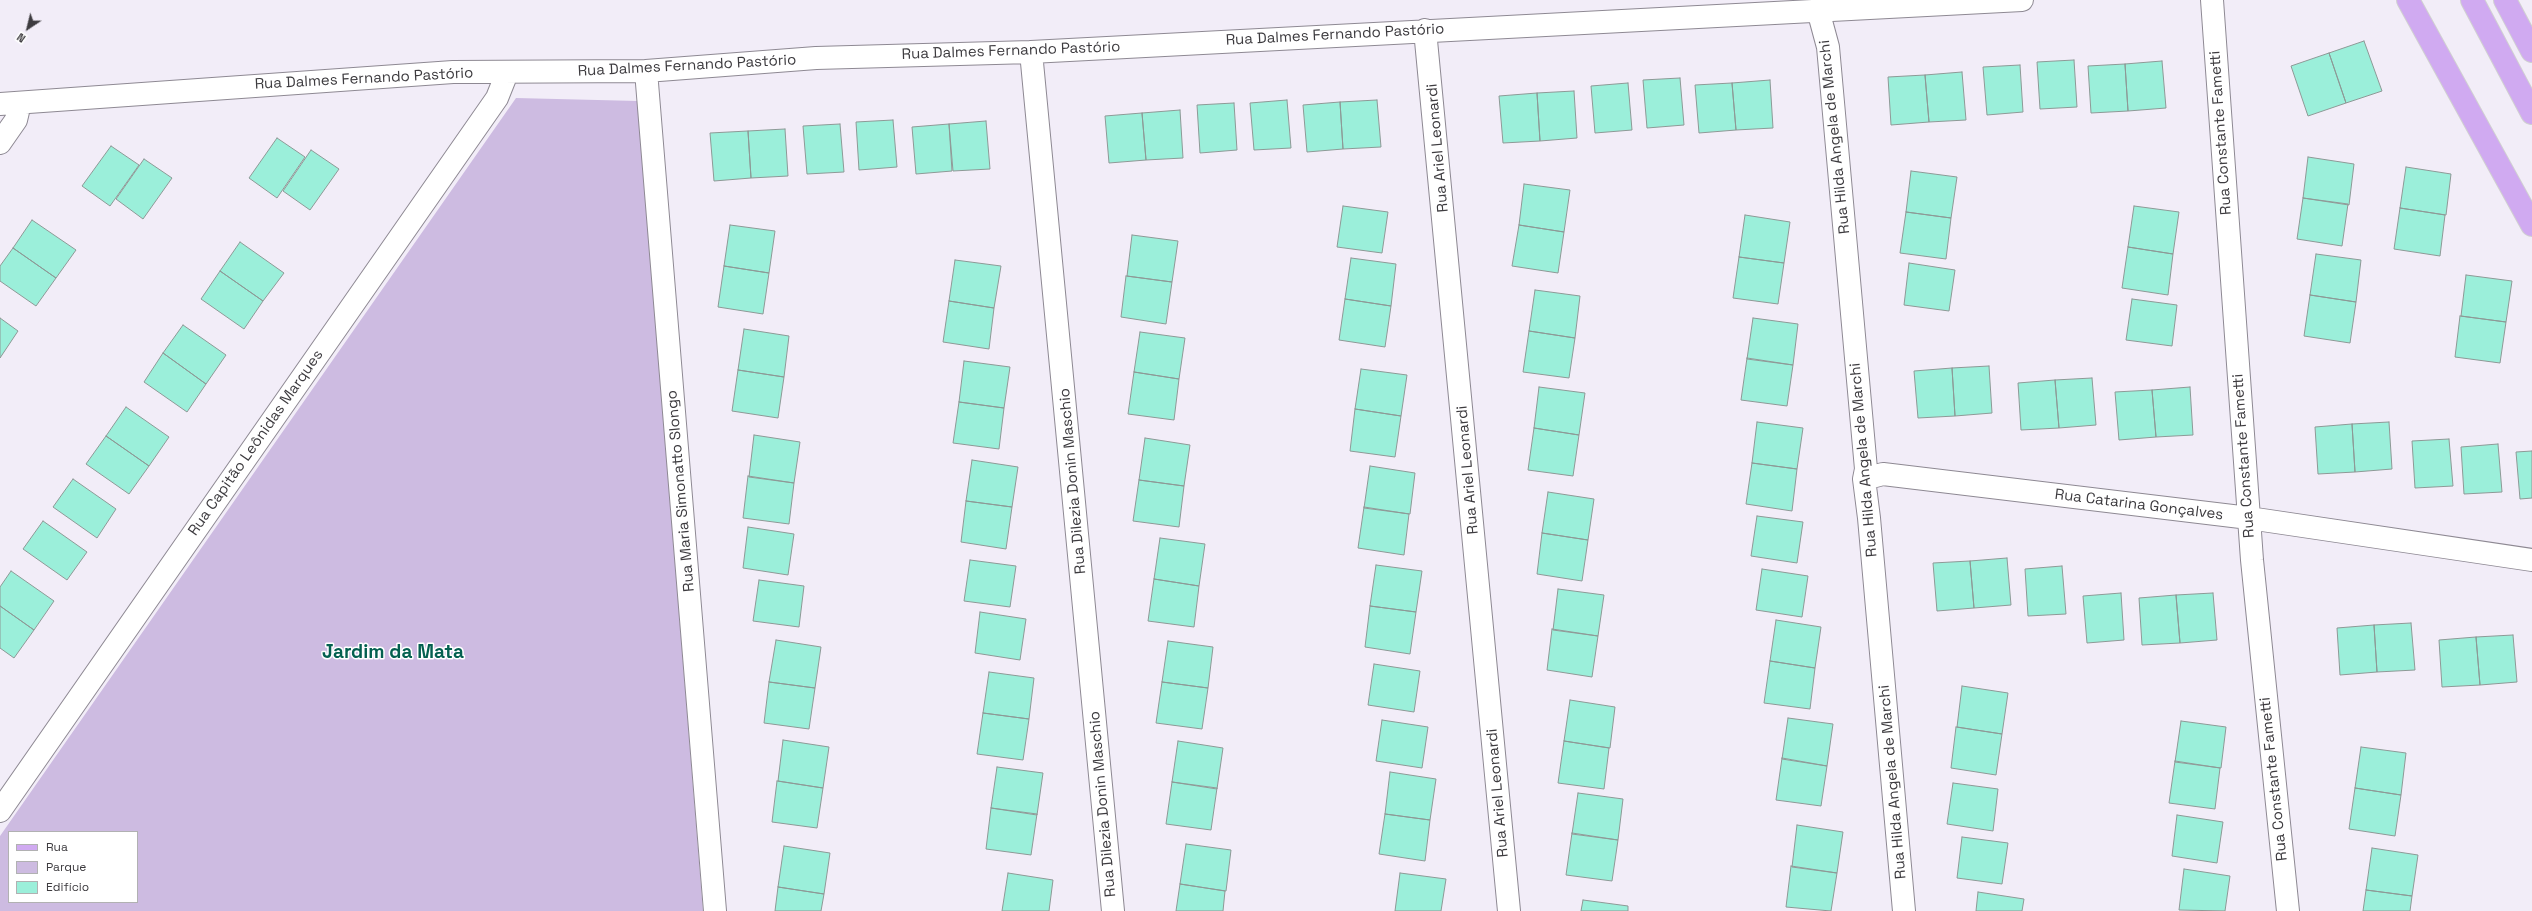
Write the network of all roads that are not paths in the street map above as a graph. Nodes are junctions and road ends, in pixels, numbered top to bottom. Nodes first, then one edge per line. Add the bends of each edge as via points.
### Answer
1 (2022, 0) edge
2 (2212, 0) edge
3 (2408, 0) edge
4 (2472, 0) edge
5 (2505, 0) edge
6 (1818, 10) junction
7 (1425, 30) junction
8 (2532, 51) edge
9 (1031, 52) junction
10 (646, 71) junction
11 (507, 73) junction
12 (10, 103) edge
13 (2532, 113) edge
14 (0, 143) edge
15 (2532, 225) edge
16 (1864, 480) junction
17 (2249, 518) junction
18 (2532, 560) edge
19 (0, 811) edge
20 (715, 911) edge
21 (1113, 911) edge
22 (1510, 911) edge
23 (1904, 911) edge
24 (2288, 911) edge

1 - 6 street, Rua Dalmes Fernando Pastório
2 - 17 street, Rua Constante Fametti
3 - 15 main road
4 - 13 main road
5 - 8 main road
6 - 7 street, Rua Dalmes Fernando Pastório
6 - 16 street, Rua Hilda Angela de Marchi via 1828,47 1866,468
7 - 9 street, Rua Dalmes Fernando Pastório
7 - 22 street, Rua Ariel Leonardi
9 - 10 street, Rua Dalmes Fernando Pastório via 816,58
9 - 21 street, Rua Dilezia Donin Maschio
10 - 11 street, Rua Dalmes Fernando Pastório
10 - 20 street, Rua Maria Simonatto Slongo
11 - 12 street, Rua Dalmes Fernando Pastório via 453,72
11 - 19 street, Rua Capitão Leônidas Marques via 497,98
12 - 14 street via 16,120
16 - 17 street, Rua Catarina Gonçalves via 1883,474
16 - 23 street, Rua Hilda Angela de Marchi
17 - 18 street, Rua Catarina Gonçalves
17 - 24 street, Rua Constante Fametti

